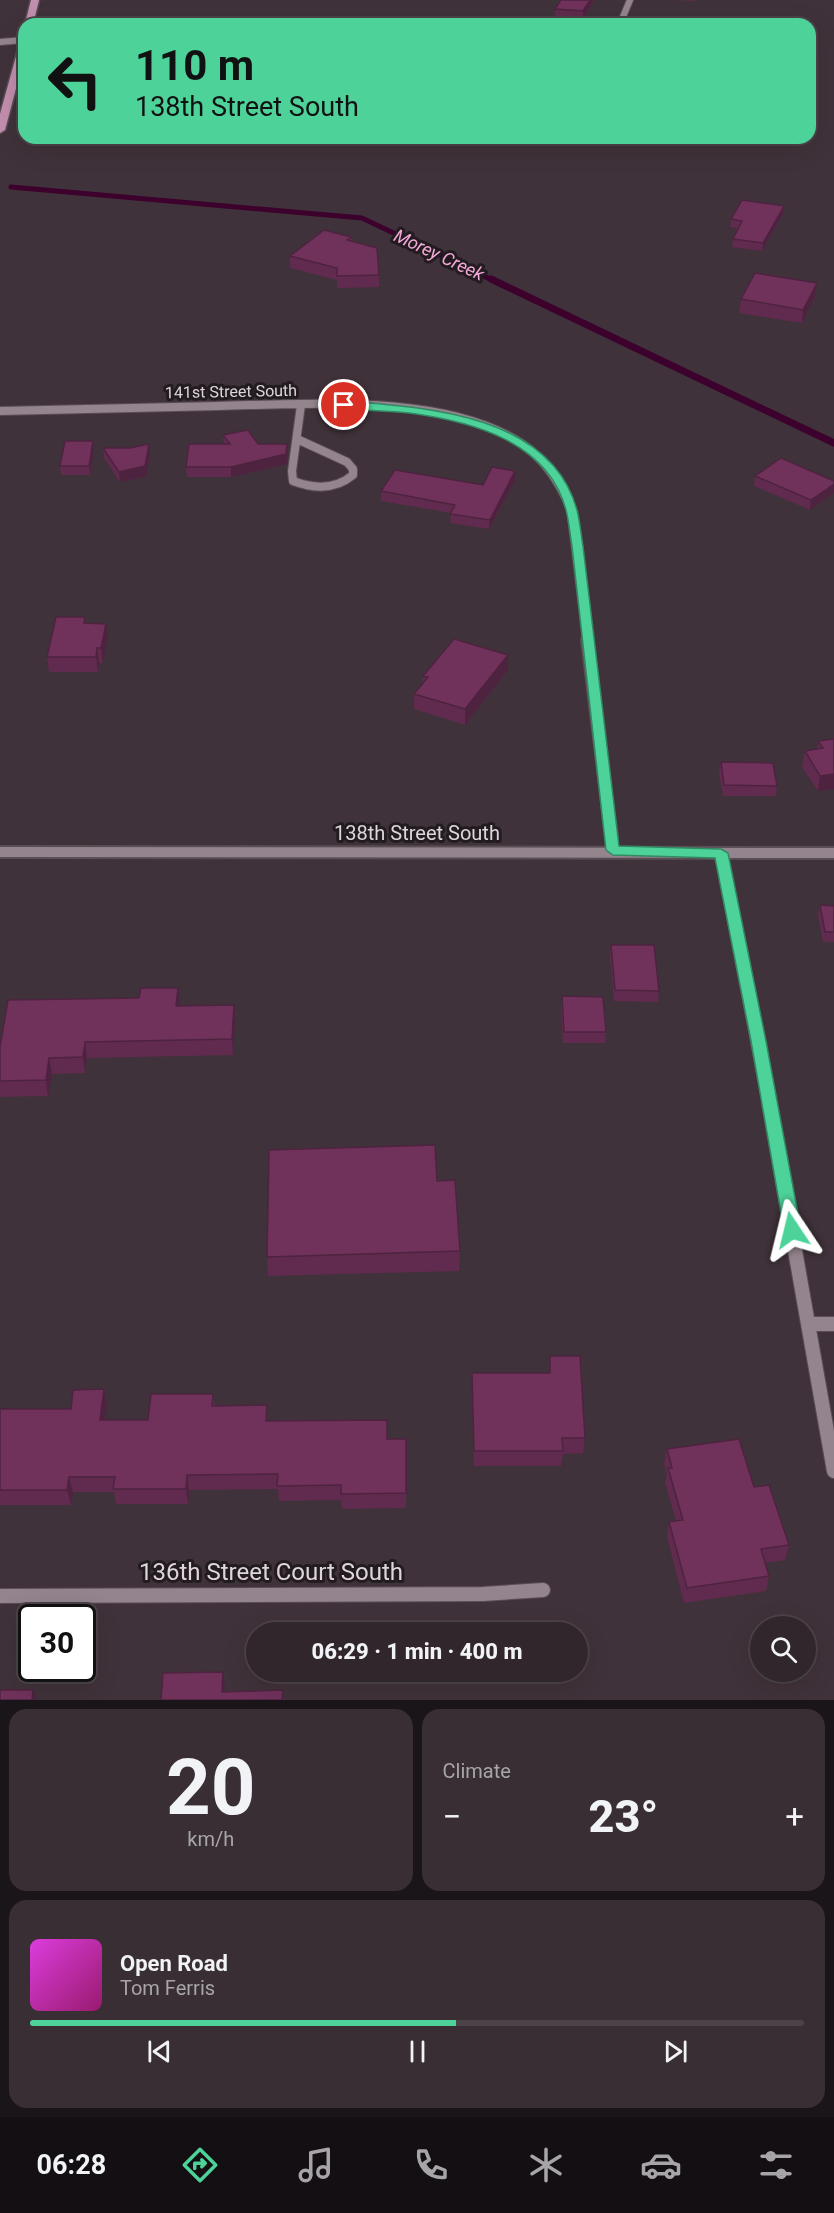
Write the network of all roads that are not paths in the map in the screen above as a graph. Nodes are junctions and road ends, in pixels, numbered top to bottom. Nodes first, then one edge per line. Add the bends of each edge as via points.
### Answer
1 (35, 0) edge
2 (630, 0) edge
3 (30, 18) edge
4 (622, 18) edge
5 (18, 41) edge
6 (0, 42) edge
7 (18, 63) edge
8 (0, 130) edge
9 (301, 405) junction
10 (0, 411) edge
11 (297, 440) junction
12 (613, 850) junction
13 (0, 852) edge
14 (721, 853) junction
15 (834, 853) edge
16 (809, 1324) junction
17 (834, 1324) edge
18 (834, 1471) edge
19 (543, 1590) dead end
20 (0, 1596) edge

1 - 3 main road
2 - 4 street
5 - 6 street
7 - 8 main road
9 - 10 street, 141st Street South
9 - 11 street
9 - 12 street, 141st Street South via 407,409 443,415 495,430 522,443 546,463 571,509
11 - 11 street via 293,481 326,488 353,475 347,462
12 - 13 street, 138th Street South
12 - 14 street, 138th Street South
14 - 15 street, 138th Street South
14 - 16 street
16 - 17 street
16 - 18 street
19 - 20 street, 136th Street Court South via 483,1594

